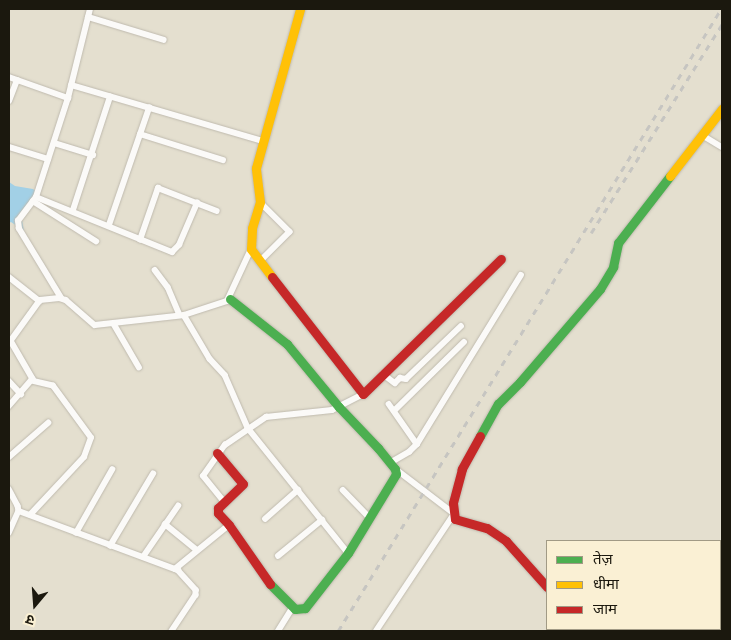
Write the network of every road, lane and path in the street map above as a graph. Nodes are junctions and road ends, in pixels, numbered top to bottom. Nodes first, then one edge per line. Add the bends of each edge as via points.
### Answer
1 (90, 9) edge
2 (300, 9) edge
3 (88, 17) junction
4 (164, 40) dead end
5 (9, 77) edge
6 (17, 80) junction
7 (71, 84) junction
8 (110, 97) junction
9 (68, 98) junction
10 (9, 101) edge
11 (149, 108) junction
12 (722, 109) edge
13 (140, 134) junction
14 (702, 135) junction
15 (262, 141) junction
16 (54, 143) junction
17 (9, 146) edge
18 (722, 147) edge
19 (93, 155) junction
20 (48, 159) junction
21 (223, 160) dead end
22 (34, 199) junction
23 (260, 202) junction
24 (197, 203) junction
25 (73, 210) junction
26 (217, 211) dead end
27 (109, 226) junction
28 (140, 240) junction
29 (96, 241) dead end
30 (251, 249) junction
31 (501, 259) dead end
32 (261, 261) junction
33 (155, 270) dead end
34 (521, 275) dead end
35 (9, 277) edge
36 (61, 298) junction
37 (230, 299) junction
38 (40, 300) junction
39 (182, 315) junction
40 (114, 324) junction
41 (461, 326) dead end
42 (464, 342) dead end
43 (139, 367) dead end
44 (383, 374) junction
45 (32, 381) junction
46 (9, 382) edge
47 (21, 394) junction
48 (363, 394) junction
49 (389, 404) dead end
50 (9, 407) edge
51 (339, 407) junction
52 (394, 412) junction
53 (48, 422) dead end
54 (248, 428) junction
55 (417, 444) junction
56 (217, 454) junction
57 (9, 456) edge
58 (393, 466) junction
59 (112, 470) dead end
60 (153, 474) dead end
61 (9, 489) edge
62 (298, 490) junction
63 (343, 490) dead end
64 (224, 502) junction
65 (178, 506) dead end
66 (19, 511) junction
67 (454, 514) junction
68 (30, 515) junction
69 (370, 518) junction
70 (265, 519) dead end
71 (322, 520) junction
72 (165, 524) junction
73 (229, 525) junction
74 (9, 532) edge
75 (76, 533) junction
76 (110, 546) junction
77 (198, 550) junction
78 (348, 553) junction
79 (278, 556) dead end
80 (143, 557) junction
81 (176, 569) junction
82 (546, 586) edge
83 (293, 607) junction
84 (172, 631) edge
85 (278, 631) edge
86 (376, 631) edge

1 - 3 street
2 - 15 street
3 - 4 street
3 - 7 street
5 - 6 street
6 - 9 street
6 - 10 street
7 - 8 street
7 - 9 street
8 - 11 street
8 - 19 street
9 - 16 street
11 - 13 street
11 - 15 street
12 - 14 street
13 - 21 street
13 - 27 street
14 - 18 street
14 - 67 street via 618,243 613,267 600,288 498,404 462,469 453,503
15 - 23 street via 256,168
16 - 19 street
16 - 20 street
17 - 20 street
19 - 25 street
20 - 22 street
22 - 25 street
22 - 29 street
22 - 36 street via 21,216 18,226
23 - 30 street via 252,228
23 - 32 street via 290,232
24 - 26 street
24 - 28 street via 186,233 174,251
24 - 28 street via 158,188
25 - 27 street
27 - 28 street
30 - 32 street
30 - 37 street
31 - 44 street
32 - 48 street
33 - 39 street
34 - 55 street
35 - 38 street
36 - 38 street
36 - 40 street via 72,303 91,324
37 - 39 street via 221,305
37 - 51 street via 287,344
38 - 45 street via 11,341
39 - 40 street
39 - 54 street via 210,359 225,375
40 - 43 street
41 - 44 street via 406,379 400,378 395,383
42 - 52 street
44 - 48 street
45 - 47 street
45 - 68 street via 52,386 91,438 84,457
46 - 47 street
47 - 50 street
48 - 51 street
49 - 52 street
51 - 54 street via 266,417
51 - 58 street
52 - 55 street
53 - 57 street
54 - 56 street via 225,444
54 - 62 street
55 - 58 street
56 - 64 street via 203,478
56 - 64 street via 243,483
58 - 67 street
58 - 69 street via 394,478
59 - 75 street
60 - 76 street
61 - 66 street
62 - 70 street
62 - 71 street
63 - 69 street
64 - 73 street via 217,511
65 - 72 street
66 - 68 street
66 - 74 street
67 - 82 street via 458,521 487,528 506,541
67 - 86 street
68 - 75 street
69 - 78 street
71 - 78 street
71 - 79 street
72 - 77 street
72 - 80 street
73 - 77 street
73 - 83 street via 265,579
75 - 76 street
76 - 80 street
77 - 81 street
78 - 83 street via 305,608
80 - 81 street
81 - 84 street via 196,590 196,595
83 - 85 street

